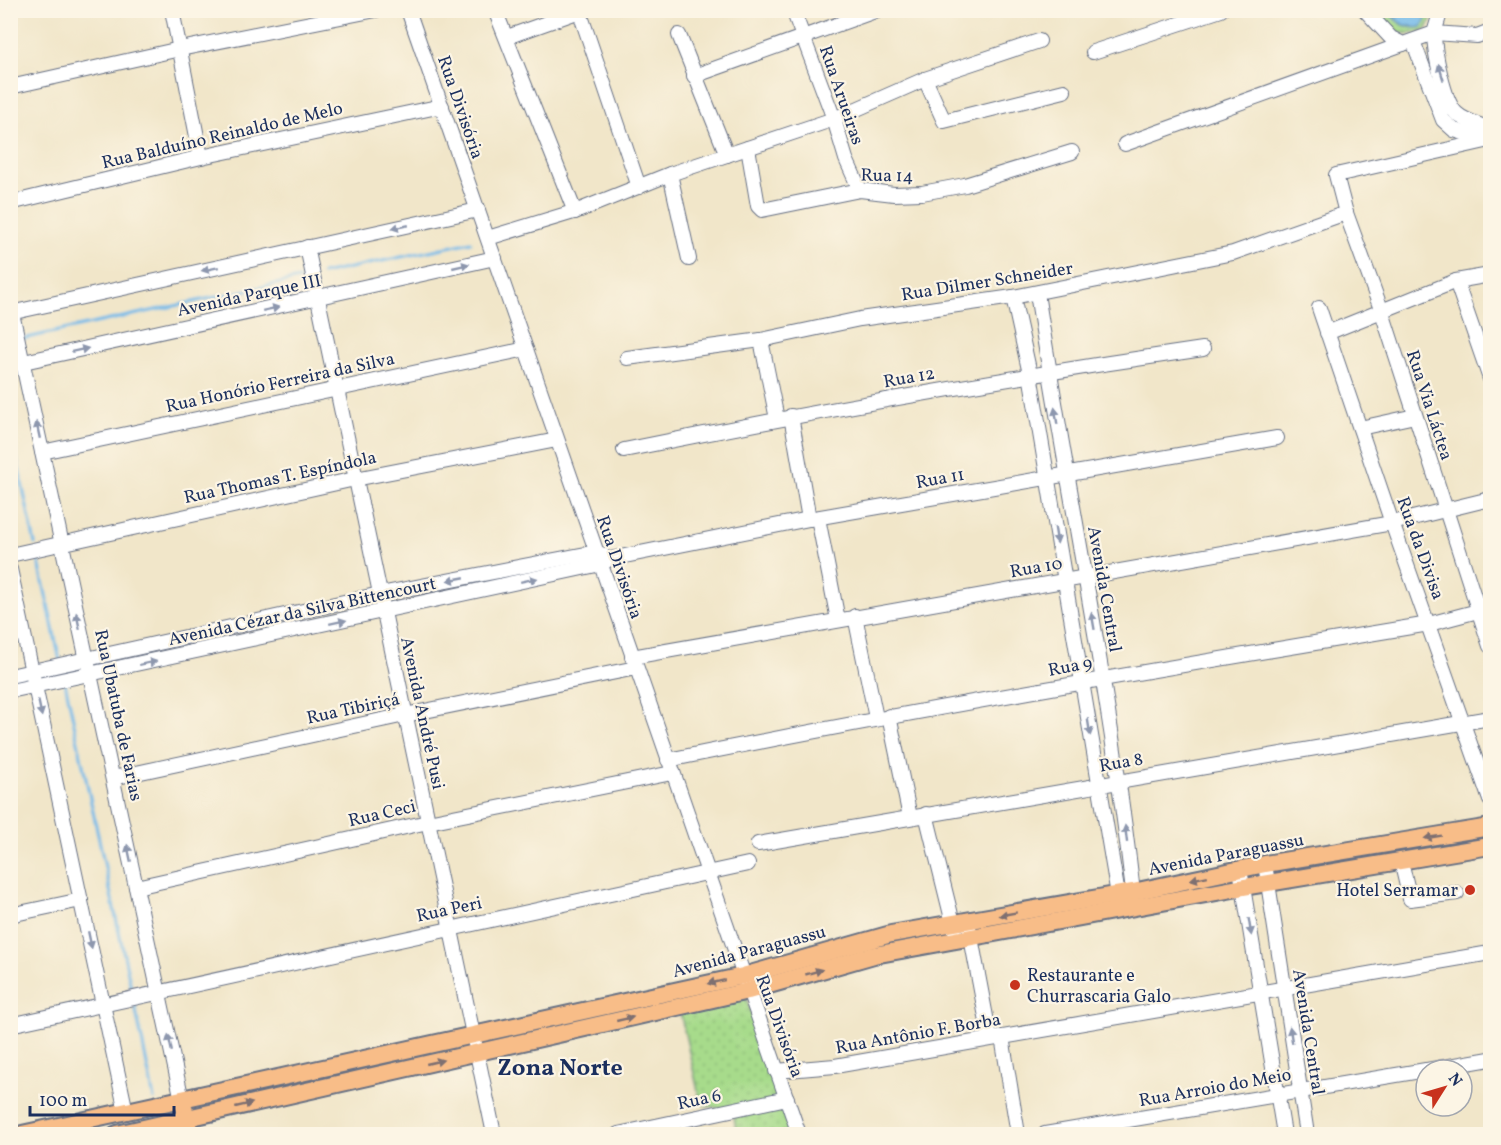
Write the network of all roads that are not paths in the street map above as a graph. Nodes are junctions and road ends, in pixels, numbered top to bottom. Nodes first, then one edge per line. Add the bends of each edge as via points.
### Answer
1 (172, 10) edge
2 (376, 10) edge
3 (408, 10) edge
4 (495, 10) edge
5 (793, 10) edge
6 (878, 10) edge
7 (1221, 10) edge
8 (1365, 10) edge
9 (1441, 10) edge
10 (579, 11) edge
11 (1491, 31) edge
12 (1434, 33) junction
13 (679, 35) dead end
14 (802, 36) junction
15 (507, 37) junction
16 (1039, 41) dead end
17 (1408, 43) junction
18 (180, 49) junction
19 (1093, 52) dead end
20 (1420, 60) junction
21 (694, 76) junction
22 (925, 79) junction
23 (10, 87) edge
24 (1064, 91) dead end
25 (442, 106) junction
26 (834, 119) junction
27 (1491, 129) edge
28 (1491, 140) edge
29 (1125, 144) dead end
30 (748, 148) junction
31 (1072, 152) dead end
32 (727, 155) junction
33 (201, 157) junction
34 (670, 174) junction
35 (639, 187) junction
36 (860, 190) junction
37 (10, 203) edge
38 (478, 210) junction
39 (575, 212) junction
40 (1346, 213) junction
41 (488, 238) junction
42 (307, 247) junction
43 (495, 258) junction
44 (689, 259) dead end
45 (1491, 275) edge
46 (1456, 281) junction
47 (1037, 293) junction
48 (1013, 297) junction
49 (317, 299) junction
50 (1319, 308) dead end
51 (1381, 309) junction
52 (12, 313) edge
53 (1327, 333) junction
54 (760, 340) junction
55 (1203, 348) dead end
56 (526, 349) junction
57 (18, 358) edge
58 (627, 358) dead end
59 (1049, 371) junction
60 (1030, 374) junction
61 (1491, 379) edge
62 (336, 389) junction
63 (1415, 417) junction
64 (784, 418) junction
65 (1360, 428) junction
66 (1277, 438) dead end
67 (557, 440) junction
68 (624, 450) dead end
69 (42, 452) junction
70 (1065, 474) junction
71 (1047, 477) junction
72 (355, 479) junction
73 (1491, 499) edge
74 (1446, 510) junction
75 (814, 518) junction
76 (1392, 523) junction
77 (62, 543) junction
78 (14, 554) edge
79 (602, 558) junction
80 (10, 569) edge
81 (1086, 576) junction
82 (1064, 581) junction
83 (380, 594) junction
84 (1478, 611) junction
85 (383, 612) junction
86 (855, 616) junction
87 (838, 620) junction
88 (1429, 624) junction
89 (1491, 646) edge
90 (82, 660) junction
91 (634, 663) junction
92 (10, 676) edge
93 (90, 676) junction
94 (39, 677) junction
95 (1103, 678) junction
96 (1081, 682) junction
97 (10, 691) edge
98 (405, 715) junction
99 (882, 717) junction
100 (1491, 718) edge
101 (1464, 723) junction
102 (670, 766) junction
103 (113, 778) junction
104 (1120, 780) junction
105 (1098, 784) junction
106 (1491, 800) edge
107 (926, 814) junction
108 (910, 817) junction
109 (428, 822) junction
110 (1491, 827) edge
111 (758, 844) dead end
112 (1491, 846) edge
113 (1401, 861) junction
114 (748, 864) dead end
115 (1265, 864) junction
116 (1240, 869) junction
117 (707, 872) junction
118 (1268, 884) junction
119 (136, 887) junction
120 (1244, 887) junction
121 (1125, 893) junction
122 (1457, 893) dead end
123 (81, 900) junction
124 (10, 915) edge
125 (451, 927) junction
126 (963, 931) junction
127 (1491, 953) edge
128 (746, 984) junction
129 (1283, 988) junction
130 (1260, 991) junction
131 (159, 992) junction
132 (104, 1006) junction
133 (10, 1025) edge
134 (474, 1035) junction
135 (996, 1037) junction
136 (477, 1053) junction
137 (1491, 1059) edge
138 (1474, 1062) edge
139 (776, 1071) junction
140 (1414, 1072) edge
141 (1300, 1091) junction
142 (1278, 1095) junction
143 (787, 1098) junction
144 (182, 1100) junction
145 (133, 1111) junction
146 (187, 1118) junction
147 (131, 1132) edge
148 (22, 1134) edge
149 (190, 1134) edge
150 (494, 1134) edge
151 (618, 1134) edge
152 (799, 1134) edge
153 (1018, 1134) edge
154 (1045, 1134) edge
155 (1284, 1134) edge
156 (1307, 1134) edge

1 - 18 street
2 - 18 street
3 - 25 street, Rua Divisória
4 - 15 street
5 - 14 street, Rua Arueiras
6 - 14 street
7 - 19 street
8 - 17 street via 1391,38
9 - 12 street
10 - 15 street
10 - 35 street
11 - 12 street via 1477,36
12 - 17 street
12 - 20 street
27 -> 12 street via 1463,118 1452,108 1435,52
13 - 21 street
14 - 21 street
14 - 26 street, Rua Arueiras
15 - 39 street
16 - 22 street
17 - 20 street
17 - 29 street
18 - 23 street
18 - 33 street
20 - 28 street via 1448,126 1475,138
21 - 32 street
22 - 24 street via 944,121
22 - 26 street
25 - 33 street, Rua Balduíno Reinaldo de Melo
25 - 38 street, Rua Divisória
26 - 30 street
26 - 36 street, Rua Arueiras
28 - 40 street, Rua Via Láctea via 1336,175
30 - 32 street
30 - 36 street, Rua 14 via 758,206 762,210
31 - 36 street, Rua 14 via 965,185 922,193
32 - 34 street
33 - 37 street, Rua Balduíno Reinaldo de Melo
34 - 35 street
34 - 44 street
35 - 39 street
38 - 41 street, Rua Divisória
38 -> 42 street, Avenida Parque III
39 - 41 street
40 - 47 street, Rua Dilmer Schneider via 1233,254
40 - 51 street, Rua Via Láctea
41 - 43 street, Rua Divisória
42 - 49 street, Avenida André Pusi
42 -> 52 street, Avenida Parque III
49 -> 43 street, Avenida Parque III
43 - 56 street, Rua Divisória
45 - 46 street
46 - 51 street
46 - 61 street
47 - 48 street, Rua Dilmer Schneider
47 - 59 street, Avenida Central
48 - 54 street, Rua Dilmer Schneider via 860,319
48 - 60 street
57 -> 49 street, Avenida Parque III
49 - 62 street, Avenida André Pusi
50 - 53 street, Rua da Divisa
51 - 53 street
51 - 63 street, Rua Via Láctea
52 - 57 street, Rua Ubatuba de Farias
53 - 65 street, Rua da Divisa
54 - 58 street, Rua Dilmer Schneider
54 - 64 street
55 - 59 street, Rua 12
56 - 62 street, Rua Honório Ferreira da Silva
56 - 67 street, Rua Divisória
69 -> 57 street, Rua Ubatuba de Farias
59 - 60 street, Rua 12
70 -> 59 street, Avenida Central
60 - 64 street, Rua 12
60 - 71 street
62 - 69 street, Rua Honório Ferreira da Silva
62 - 72 street, Avenida André Pusi
63 - 65 street
63 - 74 street, Rua Via Láctea
64 - 68 street, Rua 12
64 - 75 street
65 - 76 street, Rua da Divisa
66 - 70 street, Rua 11
67 - 72 street, Rua Thomas T. Espíndola
67 - 79 street, Rua Divisória
69 - 77 street, Rua Ubatuba de Farias
70 - 71 street, Rua 11
70 - 81 street, Avenida Central
71 - 75 street, Rua 11
71 -> 82 street
72 - 77 street, Rua Thomas T. Espíndola
72 - 83 street, Avenida André Pusi
73 - 74 street, Rua 10
74 - 76 street, Rua 10
74 - 84 street, Rua Via Láctea
75 - 79 street, Rua 11
75 - 87 street
76 - 81 street, Rua 10
76 - 88 street, Rua da Divisa
77 - 78 street, Rua Thomas T. Espíndola
90 -> 77 street, Rua Ubatuba de Farias
79 -> 83 street, Avenida Cézar da Silva Bittencourt
85 -> 79 street, Avenida Cézar da Silva Bittencourt
79 - 91 street, Rua Divisória
80 - 94 street
81 - 82 street, Rua 10
95 -> 81 street, Avenida Central
82 - 86 street, Rua 10
82 - 96 street
83 - 85 street, Avenida André Pusi
83 - 90 street, Avenida Cézar da Silva Bittencourt
84 - 88 street, Rua 9
84 - 89 street, Rua Via Láctea
93 -> 85 street, Avenida Cézar da Silva Bittencourt
85 - 98 street, Avenida André Pusi
86 - 87 street, Rua 10
86 - 99 street
87 - 91 street, Rua 10
88 - 95 street, Rua 9
88 - 101 street, Rua da Divisa
90 - 93 street, Rua Ubatuba de Farias
90 - 94 street, Avenida Cézar da Silva Bittencourt
91 - 98 street, Rua Tibiriçá
91 - 102 street, Rua Divisória
92 - 94 street, Avenida Cézar da Silva Bittencourt
93 - 94 street, Avenida Cézar da Silva Bittencourt
93 - 103 street, Rua Ubatuba de Farias
94 - 97 street, Avenida Cézar da Silva Bittencourt
94 -> 123 street
95 - 96 street, Rua 9
95 - 104 street, Avenida Central
96 - 99 street, Rua 9
96 -> 105 street
98 - 103 street, Rua Tibiriçá
98 - 109 street, Avenida André Pusi
99 - 102 street, Rua 9
99 - 108 street
100 - 101 street, Rua 8
101 - 104 street, Rua 8
101 - 106 street, Rua da Divisa
102 - 109 street, Rua Ceci
102 - 117 street, Rua Divisória
119 -> 103 street, Rua Ubatuba de Farias
104 - 105 street, Rua 8
121 -> 104 street, Avenida Central
105 - 107 street, Rua 8
105 - 121 street
107 - 108 street, Rua 8
107 - 126 street
108 - 111 street, Rua 8
109 - 119 street, Rua Ceci
109 - 125 street, Avenida André Pusi
110 -> 115 main road, Avenida Paraguassu
112 - 113 main road, Avenida Paraguassu
113 - 118 main road, Avenida Paraguassu
113 - 122 street via 1410,899
114 - 117 street, Rua Peri
115 - 116 main road, Avenida Paraguassu
115 - 118 street, Avenida Central
116 - 120 street
116 -> 121 main road, Avenida Paraguassu
117 - 125 street, Rua Peri
117 - 128 street, Rua Divisória
118 - 120 main road, Avenida Paraguassu
118 - 129 street, Avenida Central
119 - 131 street, Rua Ubatuba de Farias
120 - 126 main road, Avenida Paraguassu
120 -> 130 street
121 -> 126 main road, Avenida Paraguassu
123 - 124 street
123 -> 132 street
125 - 131 street, Rua Peri
125 - 134 street, Avenida André Pusi
126 - 128 main road, Avenida Paraguassu
126 - 135 street
127 - 129 street, Rua Antônio F. Borba
128 -> 134 main road, Avenida Paraguassu
136 -> 128 main road, Avenida Paraguassu
128 - 139 street, Rua Divisória
129 - 130 street, Rua Antônio F. Borba
141 -> 129 street, Avenida Central
130 - 135 street, Rua Antônio F. Borba
130 - 142 street
131 - 132 street, Rua Peri
144 -> 131 street, Rua Ubatuba de Farias
132 - 133 street
132 - 145 street
134 - 136 street, Avenida André Pusi
134 - 144 main road, Avenida Paraguassu
135 - 139 street, Rua Antônio F. Borba via 835,1066
135 - 153 street
146 -> 136 main road, Avenida Paraguassu
136 - 150 street, Avenida André Pusi
137 - 138 street, Rua Arroio do Meio
139 - 143 street, Rua Divisória
140 - 141 street, Rua Arroio do Meio
141 - 142 street, Rua Arroio do Meio
141 - 156 street, Avenida Central
142 - 154 street, Rua Arroio do Meio
142 - 155 street
143 - 151 street, Rua 6
143 - 152 street, Rua Divisória
144 - 145 main road, Avenida Paraguassu
144 - 146 main road, Rua Ubatuba de Farias
145 - 147 main road
145 - 148 main road, Avenida Paraguassu
146 - 147 main road, Avenida Paraguassu
146 - 149 main road, Rua Ubatuba de Farias

